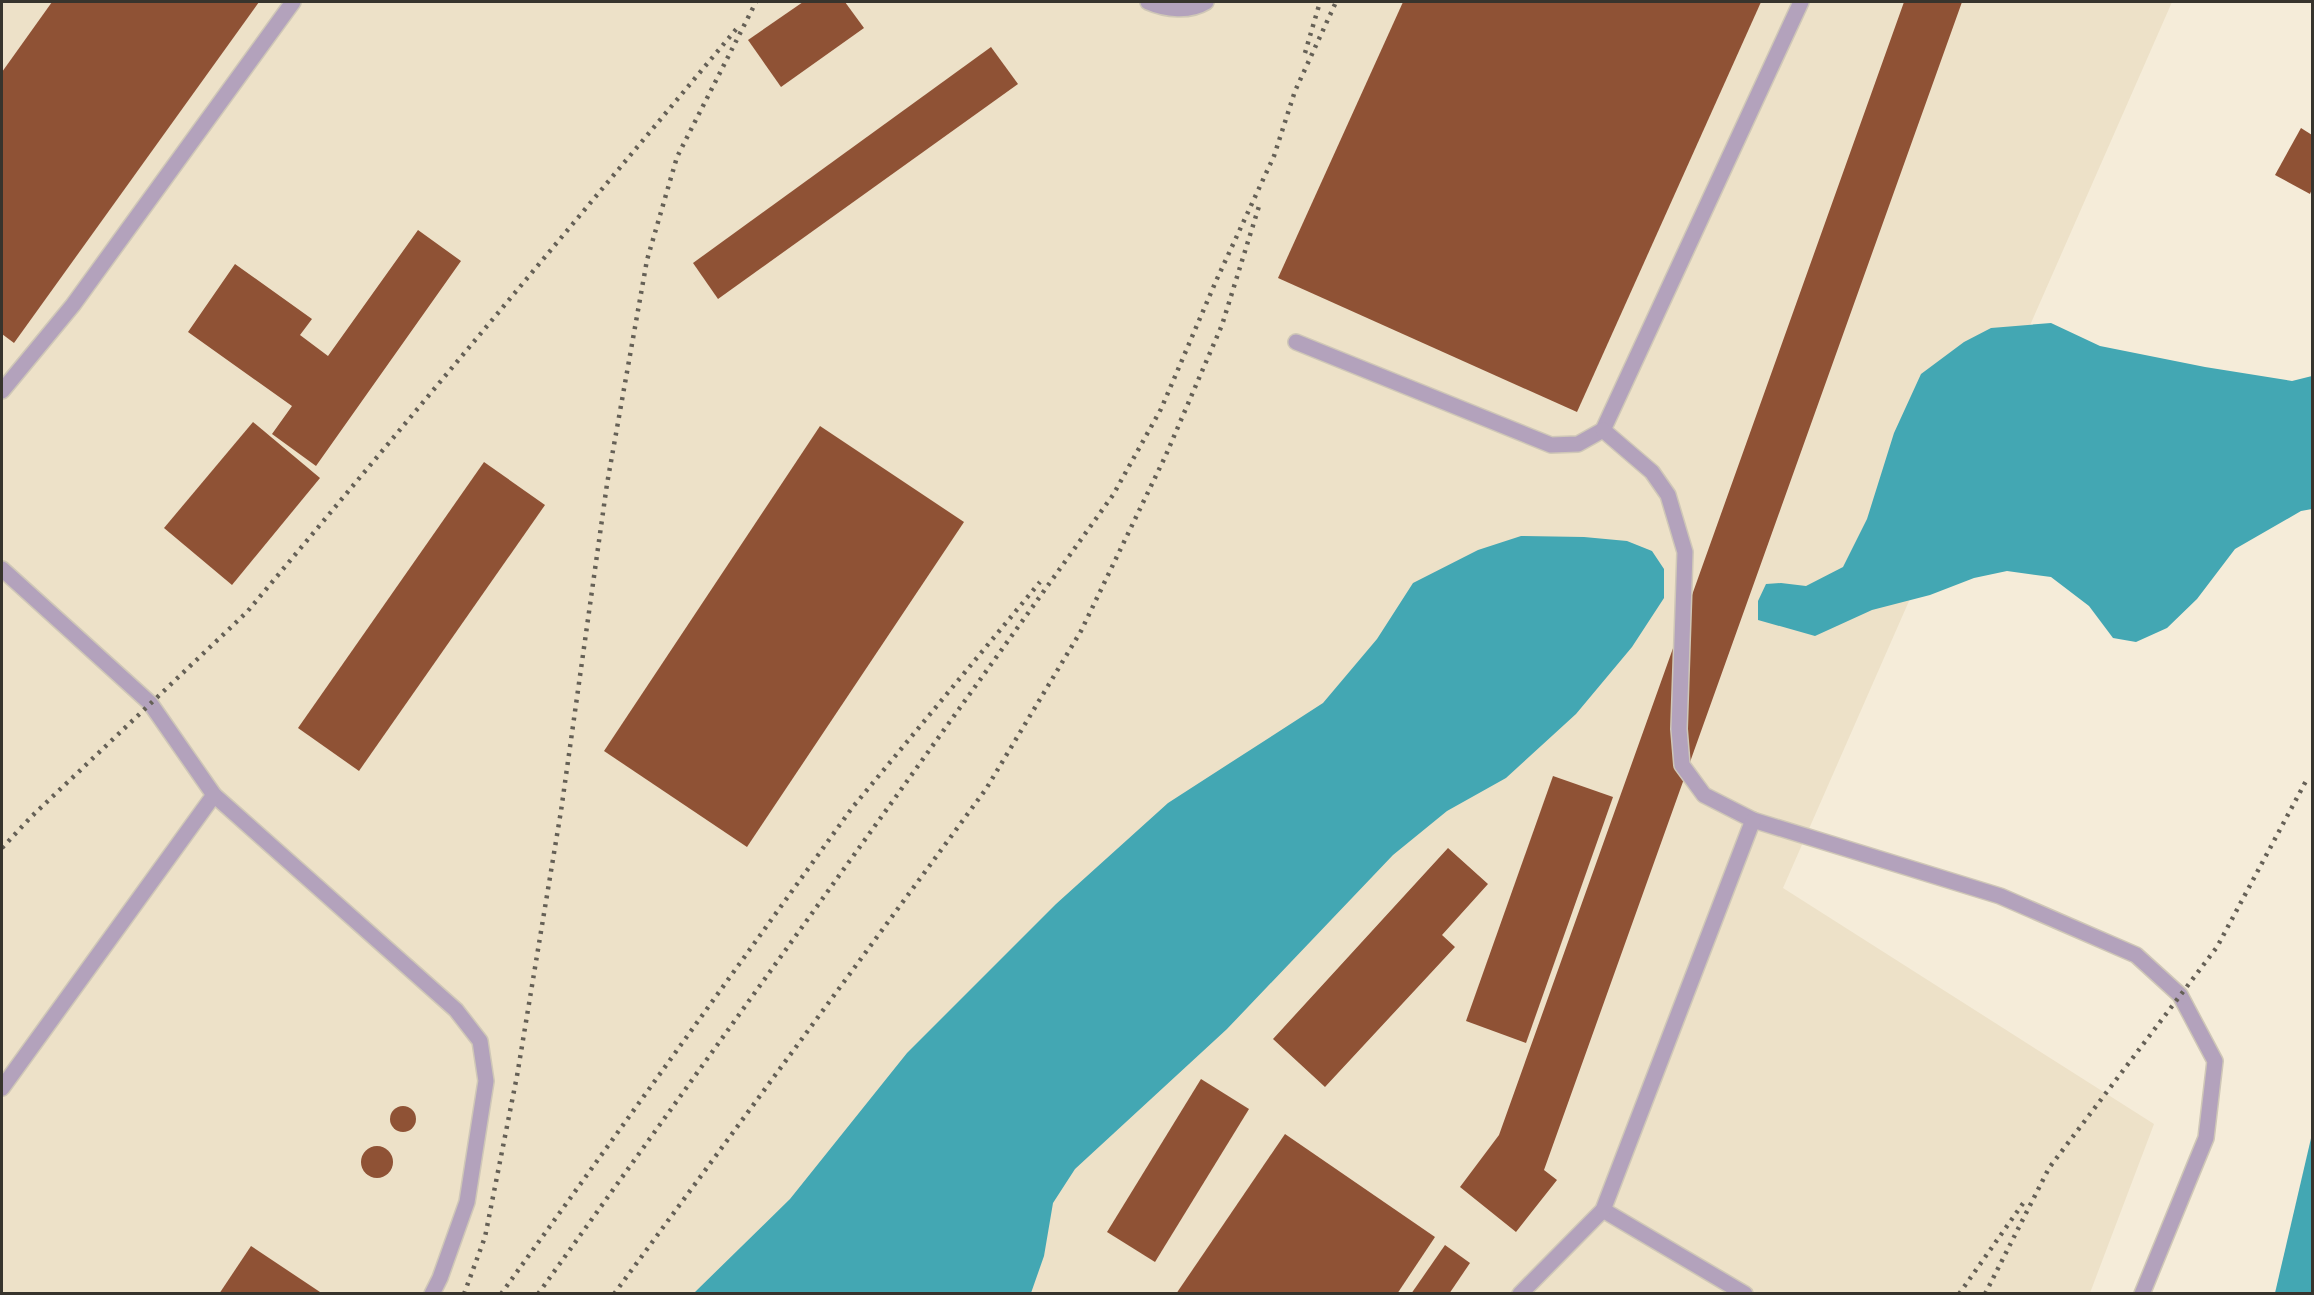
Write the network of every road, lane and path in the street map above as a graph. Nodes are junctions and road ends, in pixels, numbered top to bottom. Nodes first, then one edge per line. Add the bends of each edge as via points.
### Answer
1 (293, 2) edge
2 (1148, 2) edge
3 (1206, 2) edge
4 (1801, 2) edge
5 (1296, 342) dead end
6 (2, 391) edge
7 (1603, 430) junction
8 (2, 568) edge
9 (214, 795) junction
10 (1753, 820) junction
11 (2, 1088) edge
12 (1603, 1210) junction
13 (432, 1293) edge
14 (1520, 1293) edge
15 (1745, 1293) edge
16 (2142, 1293) edge

1 - 6 lane via 73,305
2 - 3 lane via 1159,7 1195,9
4 - 7 lane
5 - 7 lane via 1551,445 1578,444
7 - 10 lane via 1652,472 1668,495 1685,552 1679,729 1682,765 1704,795
8 - 9 lane via 150,703
9 - 11 lane
9 - 13 lane via 456,1010 480,1041 486,1081 467,1202
10 - 12 lane
10 - 16 lane via 2000,896 2136,955 2180,995 2216,1061 2206,1138
12 - 14 lane
12 - 15 lane

